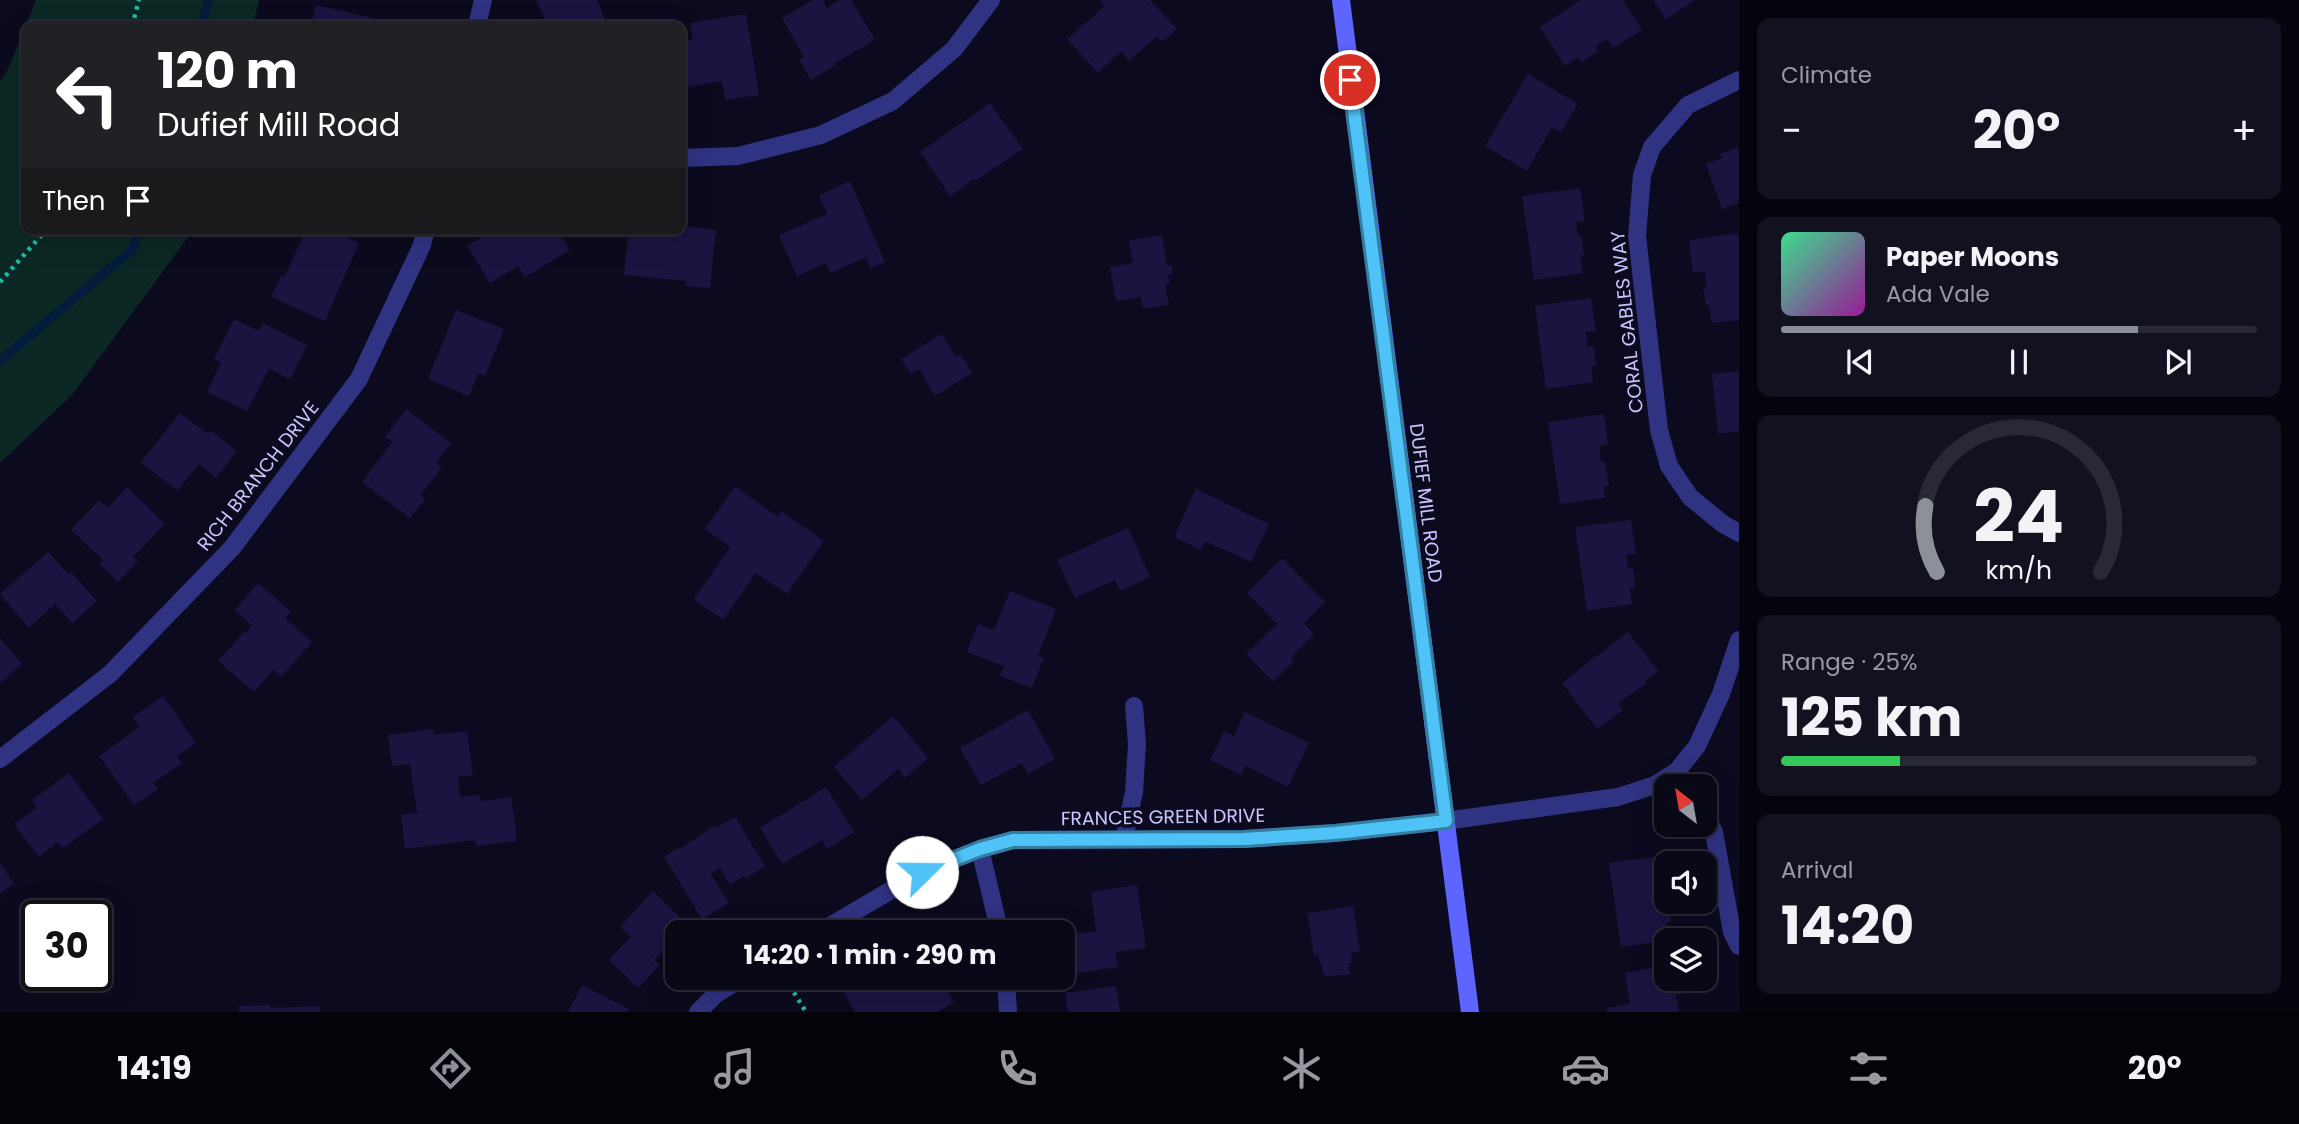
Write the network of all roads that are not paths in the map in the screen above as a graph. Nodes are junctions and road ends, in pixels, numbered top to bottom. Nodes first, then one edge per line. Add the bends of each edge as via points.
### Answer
1 (483, 0) edge
2 (991, 0) edge
3 (1341, 0) edge
4 (478, 21) edge
5 (1739, 80) edge
6 (686, 158) edge
7 (424, 235) edge
8 (1739, 533) edge
9 (1739, 640) edge
10 (1134, 706) dead end
11 (0, 759) edge
12 (1684, 774) edge
13 (1654, 785) edge
14 (1446, 821) junction
15 (1715, 837) edge
16 (1124, 839) junction
17 (980, 849) junction
18 (840, 920) edge
19 (997, 920) edge
20 (1739, 946) edge
21 (722, 990) edge
22 (1007, 990) edge
23 (698, 1012) edge
24 (1008, 1012) edge
25 (1470, 1012) edge

1 - 4 street
2 - 6 street via 954,49 893,101 821,135 738,156
3 - 14 main road, DUFIEF MILL ROAD
5 - 8 street, CORAL GABLES WAY via 1688,105 1652,146 1642,175 1637,236 1659,430 1669,466 1690,497
7 - 11 street, RICH BRANCH DRIVE via 359,379 232,548 110,674
9 - 12 street via 1721,694
10 - 16 street via 1137,744
13 - 14 street, FRANCES GREEN DRIVE via 1618,797
14 - 16 street, FRANCES GREEN DRIVE via 1244,839
14 - 25 main road, DUFIEF MILL ROAD
15 - 20 street via 1732,932
16 - 17 street, FRANCES GREEN DRIVE via 1013,840
17 - 18 street, FRANCES GREEN DRIVE via 922,872
17 - 19 street
21 - 23 street
22 - 24 street

